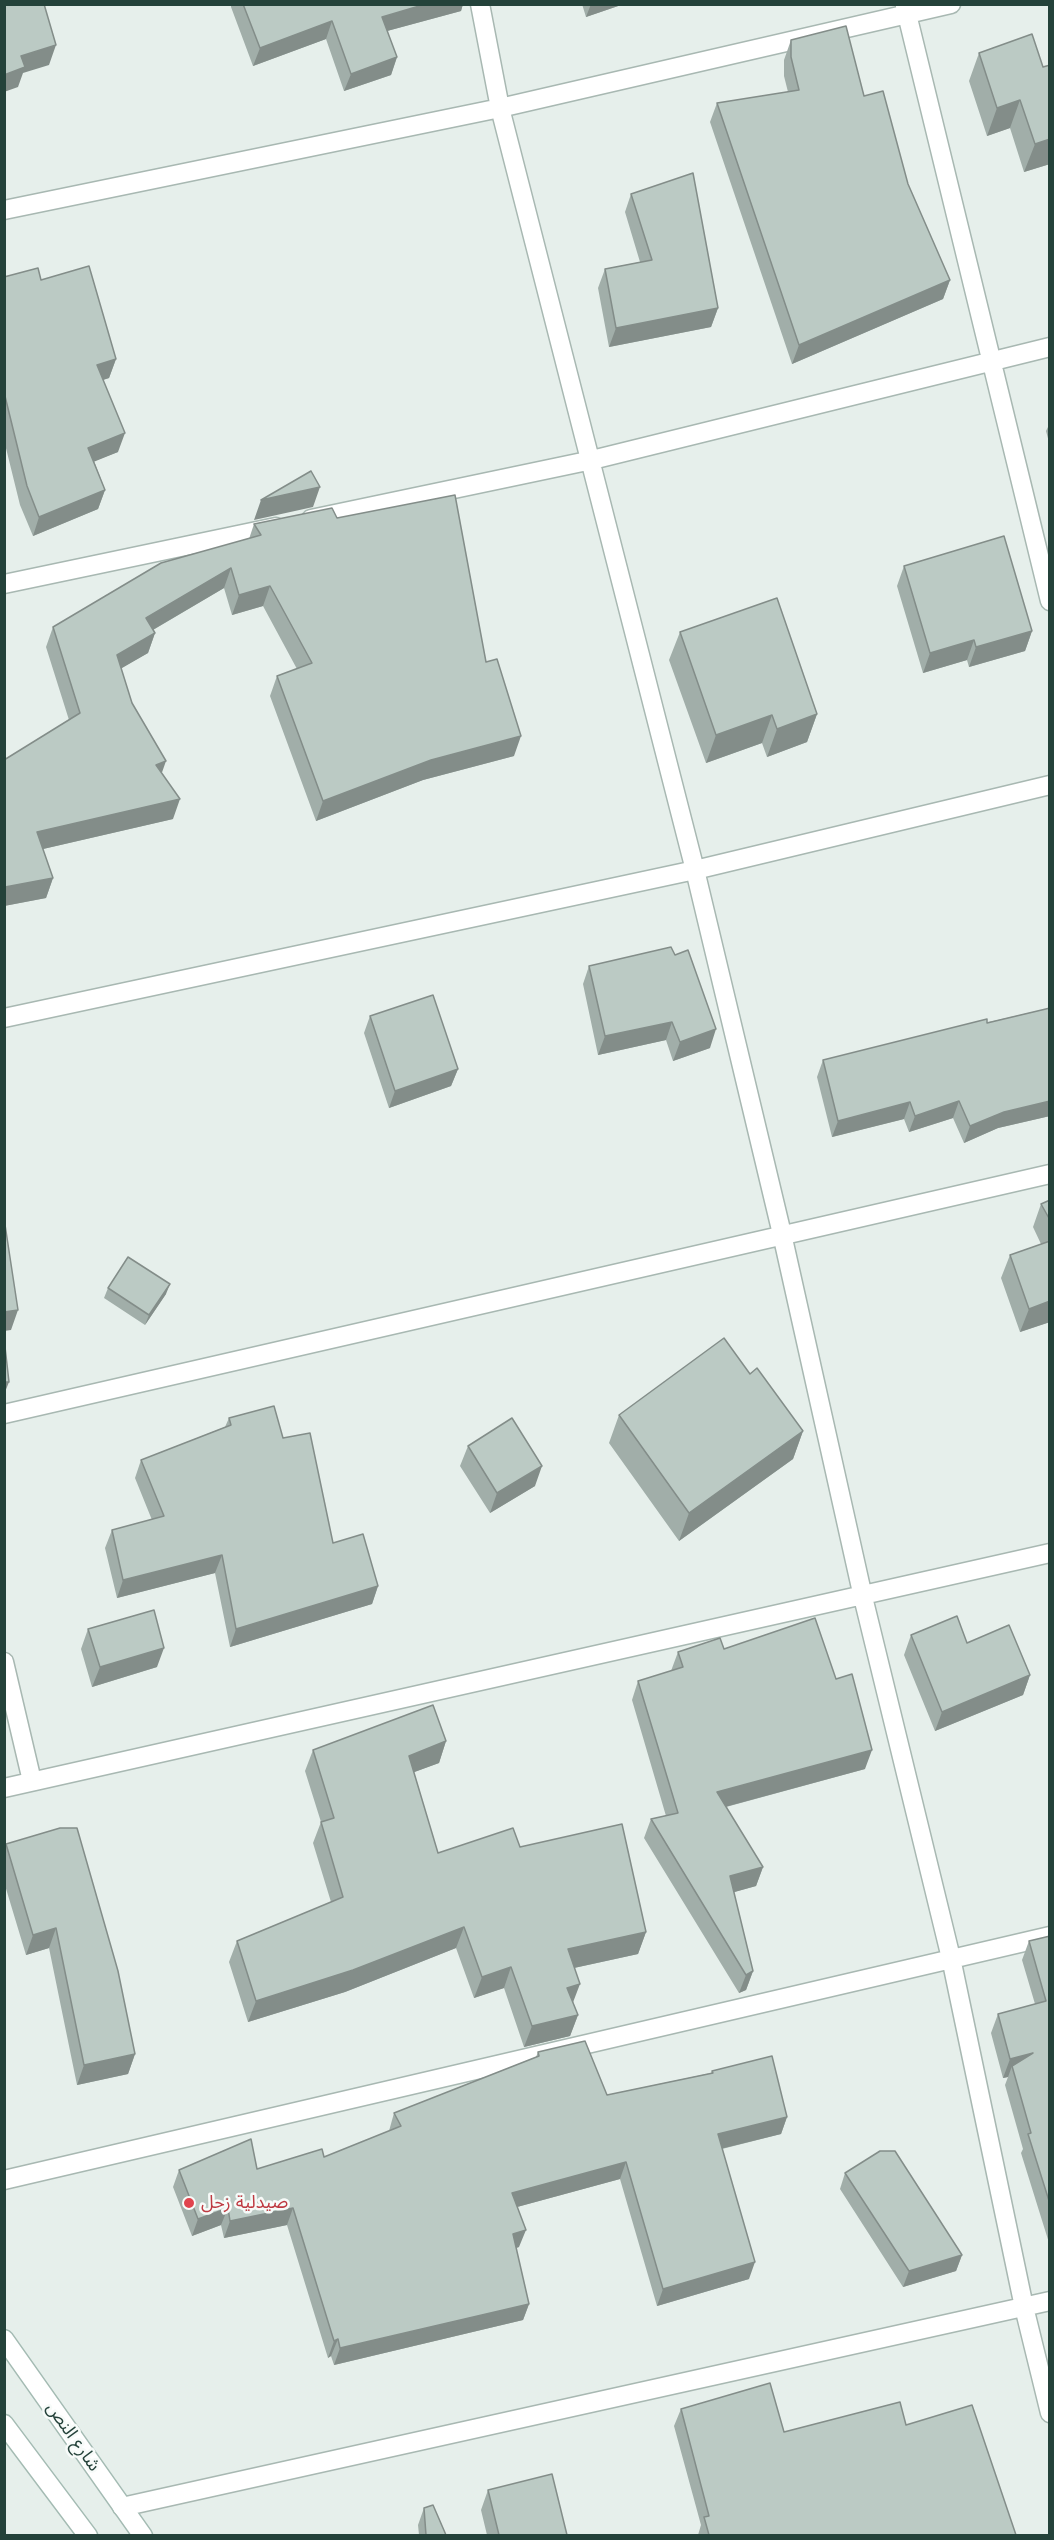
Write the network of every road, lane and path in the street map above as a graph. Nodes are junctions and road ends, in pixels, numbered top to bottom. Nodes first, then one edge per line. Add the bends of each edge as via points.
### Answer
1 (480, 4) edge
2 (951, 4) edge
3 (906, 10) edge
4 (500, 108) junction
5 (4, 210) edge
6 (1050, 347) edge
7 (990, 360) junction
8 (592, 460) junction
9 (4, 584) edge
10 (1050, 601) edge
11 (1050, 784) edge
12 (695, 870) junction
13 (4, 1018) edge
14 (1050, 1174) edge
15 (782, 1234) junction
16 (4, 1414) edge
17 (1050, 1553) edge
18 (863, 1597) junction
19 (4, 1662) edge
20 (32, 1781) junction
21 (4, 1788) edge
22 (1050, 1936) edge
23 (951, 1958) junction
24 (4, 2180) edge
25 (1050, 2301) edge
26 (1024, 2307) junction
27 (4, 2339) edge
28 (1050, 2413) edge
29 (4, 2424) edge
30 (122, 2507) junction
31 (88, 2535) edge
32 (143, 2535) edge

1 - 4 street
2 - 3 street
3 - 4 street
3 - 7 street
4 - 5 street
4 - 8 street
6 - 7 street
7 - 8 street
7 - 10 street
8 - 9 street
8 - 12 street
11 - 12 street
12 - 13 street
12 - 15 street
14 - 15 street
15 - 16 street
15 - 18 street
17 - 18 street
18 - 20 street
18 - 23 street
19 - 20 street
20 - 21 street
22 - 23 street
23 - 24 street
23 - 26 street
25 - 26 street
26 - 28 street
26 - 30 street
27 - 30 street, شارع النص
29 - 31 street
30 - 32 street, شارع النص

